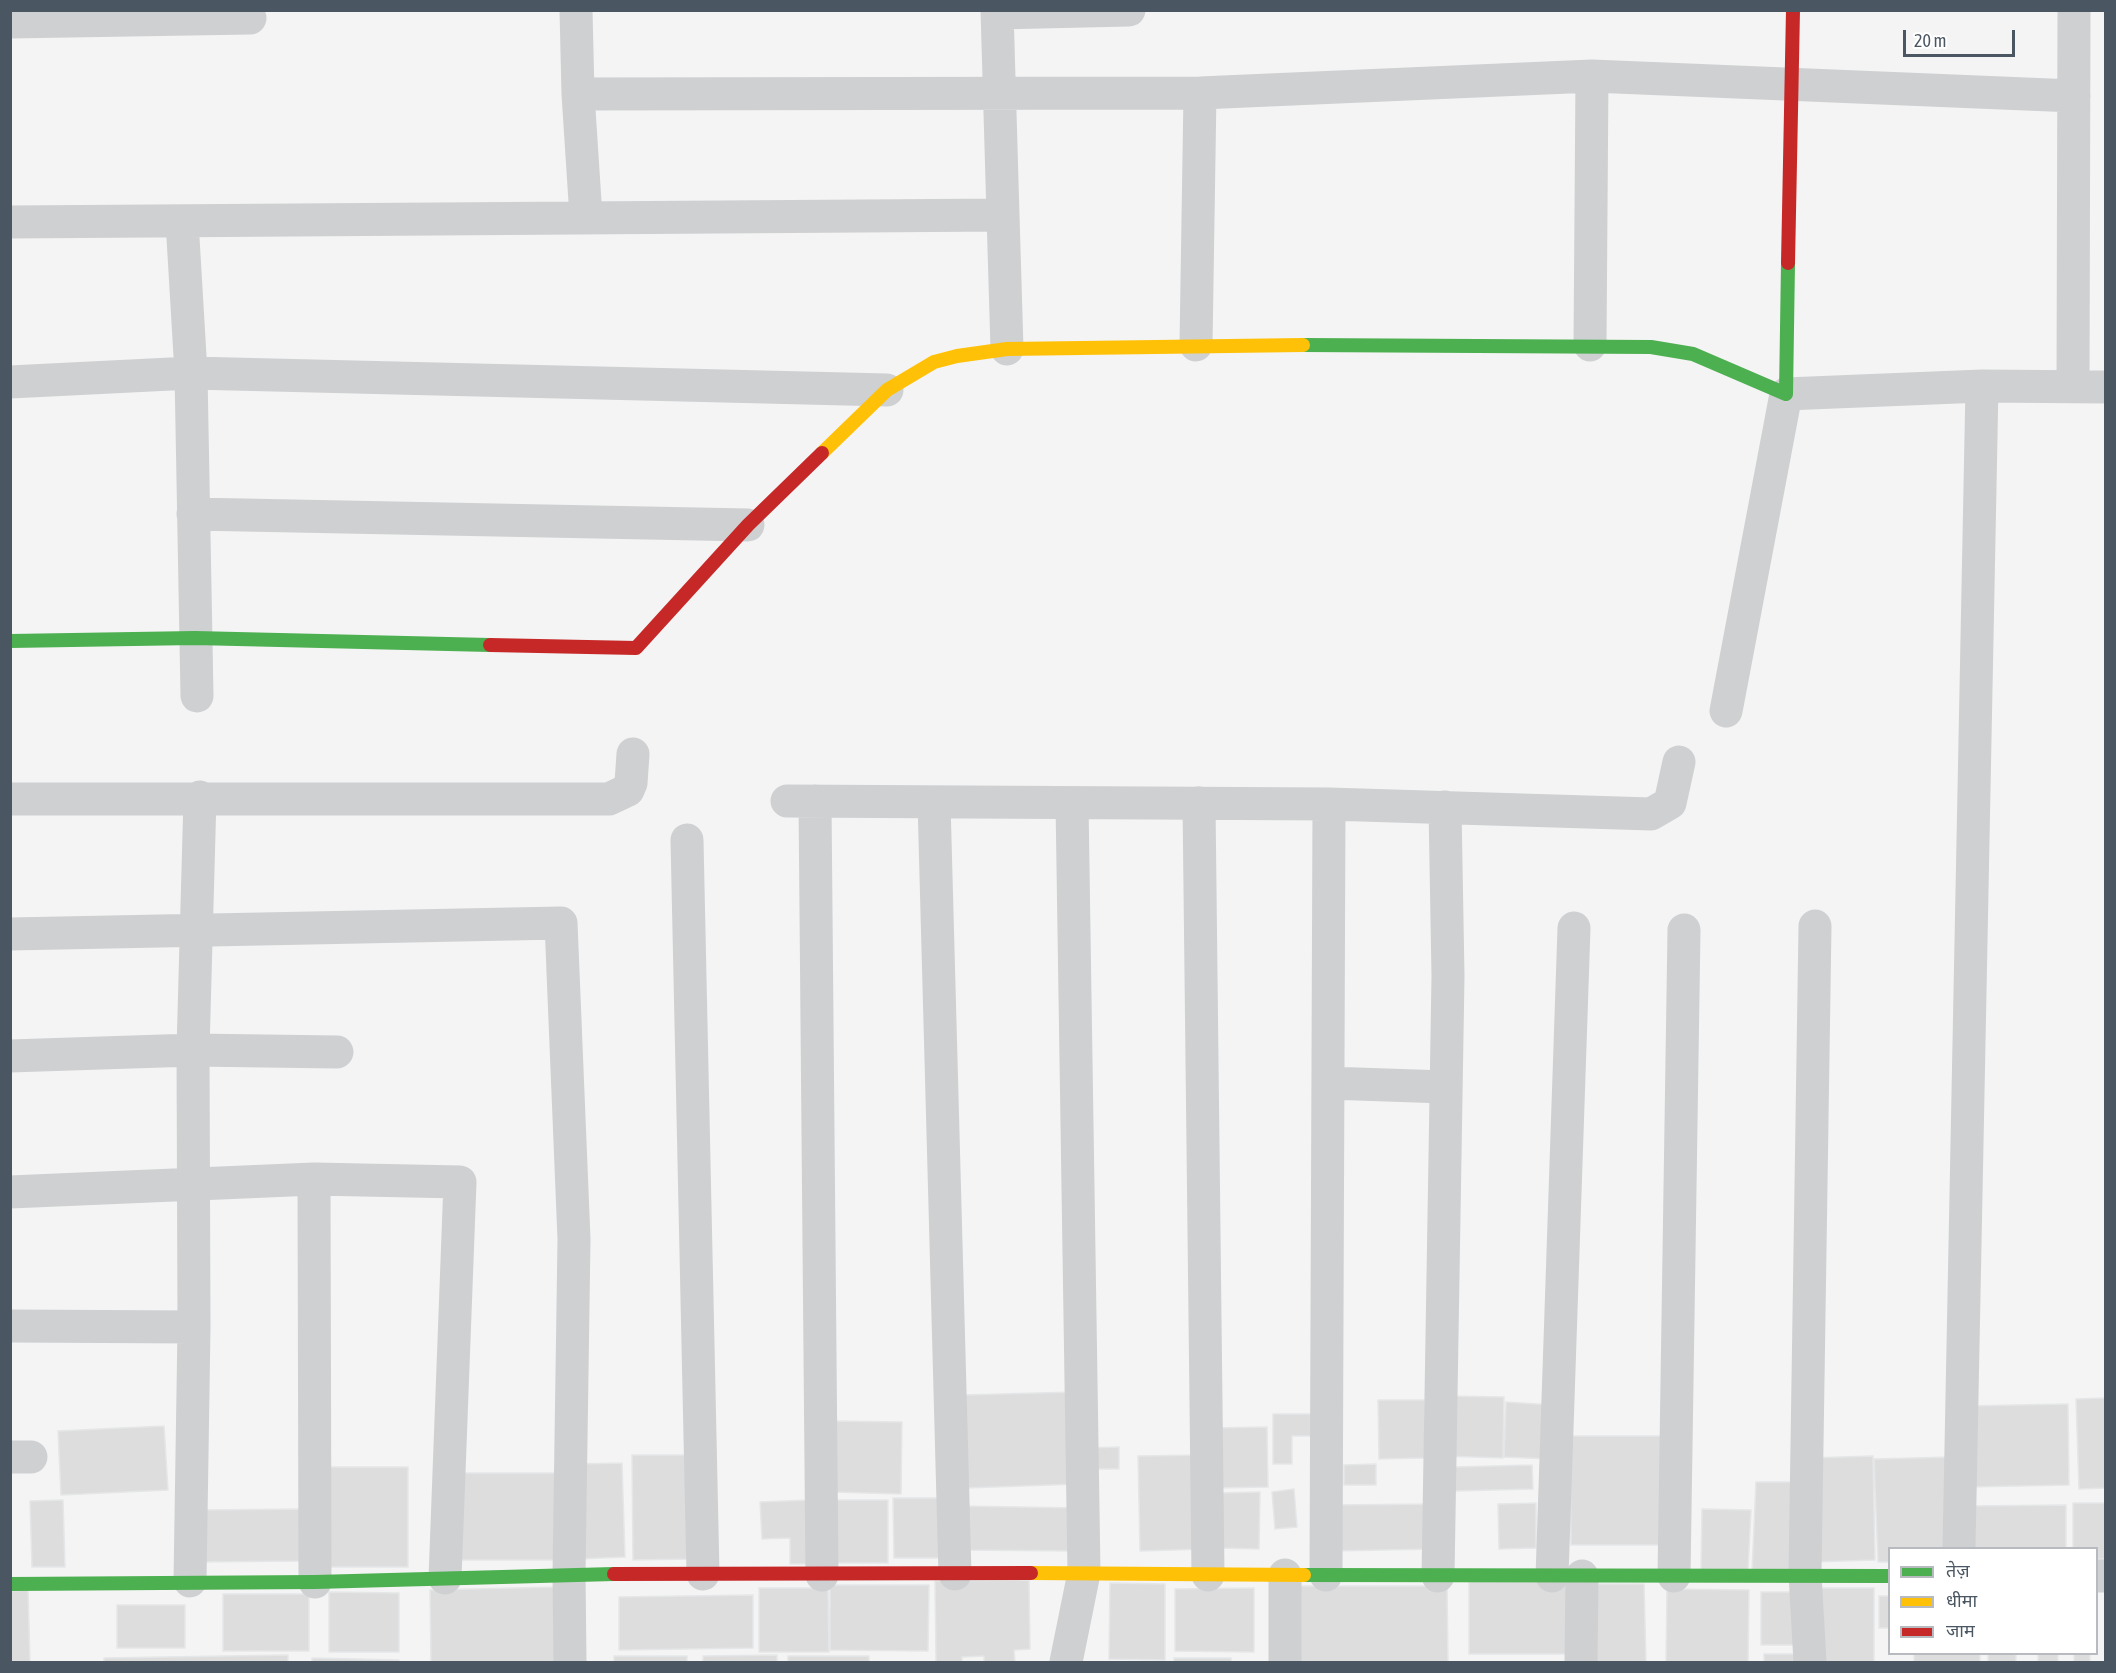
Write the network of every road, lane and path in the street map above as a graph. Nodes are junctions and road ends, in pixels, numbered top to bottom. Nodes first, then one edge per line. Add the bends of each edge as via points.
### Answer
1 (576, 10) edge
2 (1129, 10) edge
3 (1793, 10) edge
4 (2074, 10) edge
5 (997, 12) edge
6 (250, 18) dead end
7 (10, 22) edge
8 (1592, 76) junction
9 (1793, 82) junction
10 (998, 92) junction
11 (1200, 93) junction
12 (578, 94) junction
13 (2074, 96) junction
14 (1003, 214) junction
15 (586, 217) junction
16 (182, 221) junction
17 (10, 222) edge
18 (1196, 345) junction
19 (1590, 345) junction
20 (1007, 349) junction
21 (191, 374) junction
22 (10, 382) edge
23 (1982, 386) junction
24 (2073, 386) junction
25 (2106, 387) edge
26 (887, 390) junction
27 (1786, 394) junction
28 (193, 514) junction
29 (748, 525) junction
30 (195, 638) junction
31 (10, 641) edge
32 (197, 696) dead end
33 (1726, 711) dead end
34 (633, 754) dead end
35 (1679, 762) dead end
36 (200, 797) junction
37 (10, 799) edge
38 (934, 802) junction
39 (1072, 802) junction
40 (1199, 803) junction
41 (1329, 804) junction
42 (1445, 807) junction
43 (687, 840) dead end
44 (1815, 926) dead end
45 (1574, 928) dead end
46 (195, 929) junction
47 (1684, 930) dead end
48 (10, 934) edge
49 (193, 1050) junction
50 (337, 1052) dead end
51 (10, 1056) edge
52 (1328, 1083) junction
53 (1445, 1087) junction
54 (314, 1179) junction
55 (193, 1183) junction
56 (10, 1192) edge
57 (10, 1326) edge
58 (194, 1327) junction
59 (1959, 1547) edge
60 (1084, 1573) junction
61 (569, 1574) junction
62 (703, 1574) junction
63 (955, 1574) junction
64 (1805, 1574) junction
65 (822, 1575) junction
66 (1208, 1575) junction
67 (1285, 1575) junction
68 (1326, 1575) junction
69 (1438, 1576) junction
70 (1567, 1576) junction
71 (1674, 1576) junction
72 (1888, 1576) edge
73 (445, 1578) junction
74 (190, 1581) junction
75 (315, 1582) junction
76 (10, 1584) edge
77 (570, 1662) edge
78 (1066, 1662) edge
79 (1285, 1662) edge
80 (1581, 1662) edge
81 (1810, 1662) edge

1 - 12 street
2 - 5 street
3 - 9 street
4 - 13 street
5 - 10 street
6 - 7 street
8 - 9 street
8 - 11 street
8 - 19 street
9 - 13 street
9 - 27 street
10 - 11 street
10 - 12 street
10 - 14 street
11 - 18 street
12 - 15 street
13 - 24 street
14 - 15 street
14 - 20 street
15 - 16 street
16 - 17 street
16 - 21 street
18 - 19 street
18 - 20 street
19 - 27 street via 1673,349 1693,354
20 - 26 street via 934,362
21 - 22 street
21 - 26 street
21 - 28 street
23 - 24 street
23 - 27 street
23 - 59 street
24 - 25 street
26 - 29 street
27 - 33 street
28 - 29 street
28 - 30 street
29 - 30 street via 636,648
30 - 31 street
30 - 32 street
34 - 36 street via 632,783 628,790 609,799
35 - 42 street via 1670,803 1652,814
36 - 37 street
36 - 46 street
38 - 39 street
38 - 63 street
38 - 65 street via 801,801
39 - 40 street
39 - 60 street
40 - 41 street
40 - 66 street
41 - 42 street
41 - 52 street
42 - 53 street
43 - 62 street
44 - 64 street
45 - 70 street
46 - 48 street
46 - 49 street
46 - 61 street via 561,923 574,1239
47 - 71 street
49 - 50 street
49 - 51 street
49 - 55 street
52 - 53 street
52 - 68 street
53 - 69 street
54 - 55 street
54 - 73 street via 460,1182
54 - 75 street
55 - 56 street
55 - 58 street
57 - 58 street
58 - 74 street
60 - 63 street
60 - 66 street
60 - 78 street
61 - 62 street
61 - 73 street
61 - 77 street
62 - 65 street
63 - 65 street
64 - 71 street
64 - 72 street
64 - 81 street
66 - 67 street
67 - 68 street
67 - 79 street
68 - 69 street
69 - 70 street
70 - 71 street
70 - 80 street
73 - 75 street
74 - 75 street
74 - 76 street

